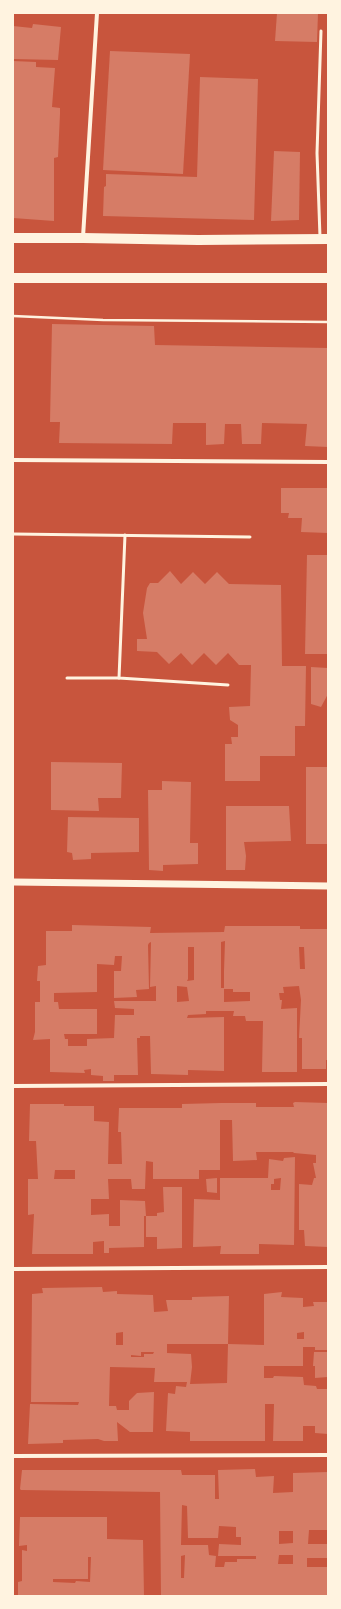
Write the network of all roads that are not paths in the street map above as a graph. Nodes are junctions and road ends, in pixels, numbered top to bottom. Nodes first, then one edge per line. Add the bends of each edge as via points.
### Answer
1 (97, 13) edge
2 (321, 31) dead end
3 (13, 238) edge
4 (83, 238) junction
5 (324, 239) edge
6 (13, 278) edge
7 (328, 278) edge
8 (13, 460) edge
9 (328, 462) edge
10 (13, 534) edge
11 (125, 535) junction
12 (250, 537) dead end
13 (67, 678) dead end
14 (119, 678) junction
15 (228, 685) dead end
16 (13, 882) edge
17 (328, 886) edge
18 (328, 1084) edge
19 (13, 1086) edge
20 (328, 1267) edge
21 (13, 1269) edge
22 (13, 1456) edge
23 (328, 1456) edge

1 - 4 street
2 - 5 lane via 317,153
3 - 4 main road
4 - 5 main road
6 - 7 main road
8 - 9 street
10 - 11 lane
11 - 12 lane
11 - 14 lane
13 - 14 lane
14 - 15 lane
16 - 17 street
18 - 19 street
20 - 21 street
22 - 23 street

